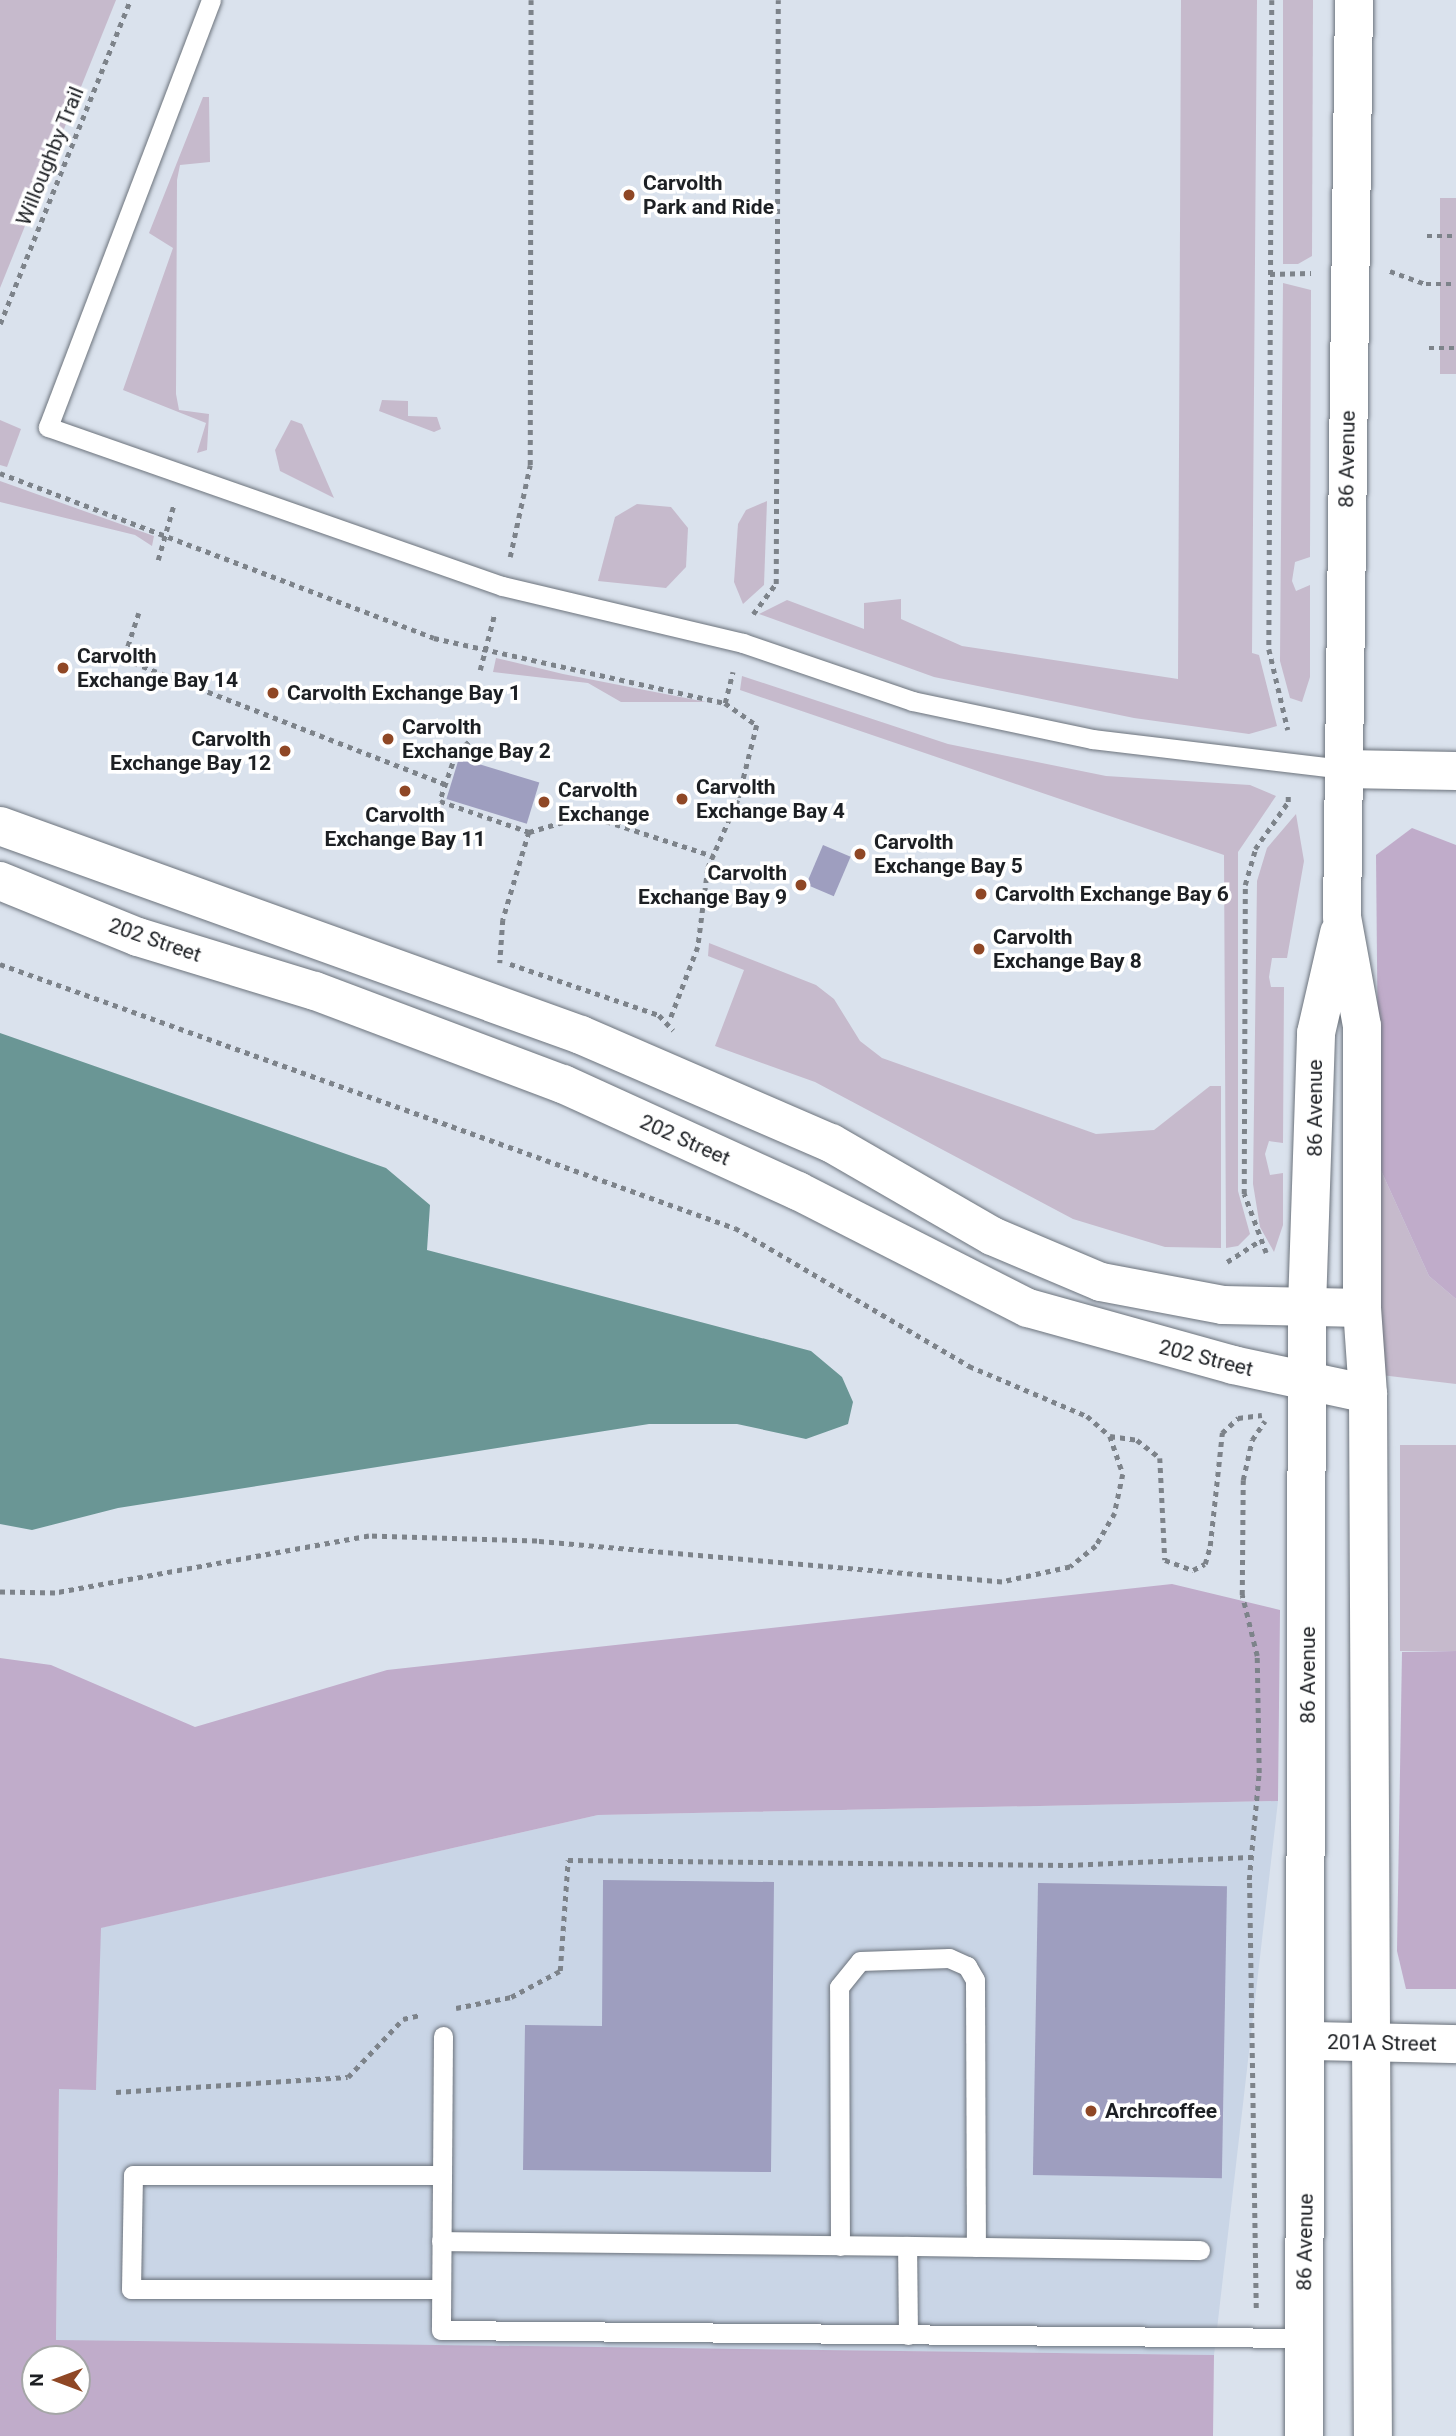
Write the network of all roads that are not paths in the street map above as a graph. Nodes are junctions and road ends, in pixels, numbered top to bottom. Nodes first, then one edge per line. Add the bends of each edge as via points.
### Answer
1 (211, 0) edge
2 (1354, 0) edge
3 (1344, 769) junction
4 (1456, 771) edge
5 (0, 826) edge
6 (0, 881) edge
7 (1342, 917) junction
8 (1307, 1307) junction
9 (1362, 1308) junction
10 (1307, 1382) junction
11 (1368, 1394) junction
12 (443, 2036) dead end
13 (1308, 2041) junction
14 (1374, 2043) junction
15 (1456, 2045) edge
16 (442, 2175) junction
17 (441, 2241) junction
18 (840, 2246) junction
19 (907, 2246) junction
20 (976, 2247) junction
21 (1200, 2250) dead end
22 (441, 2289) junction
23 (908, 2335) junction
24 (1304, 2338) junction
25 (1304, 2436) edge
26 (1373, 2436) edge

1 - 3 lane via 48,427 502,586 743,643 912,701 1092,738
2 - 3 main road, 86 Avenue
3 - 4 main road
3 - 7 main road, 86 Avenue
5 - 8 main road via 581,1035 831,1143 992,1236 1101,1282 1223,1305
6 - 10 main road, 202 Street via 138,937 315,991 563,1084 798,1191 1028,1308
7 - 8 main road, 86 Avenue via 1316,1033
7 - 9 main road, 86 Avenue via 1362,1026
8 - 9 main road
8 - 10 main road, 86 Avenue
9 - 11 main road, 86 Avenue
10 - 11 main road, 202 Street
10 - 13 main road, 86 Avenue
11 - 14 main road, 86 Avenue
12 - 16 lane
13 - 14 main road, 201A Street
13 - 24 main road, 86 Avenue
14 - 15 main road, 201A Street
14 - 26 main road, 86 Avenue
16 - 17 lane
16 - 22 lane via 133,2175 131,2289
17 - 18 lane
17 - 22 lane
18 - 19 lane
18 - 20 lane via 839,1987 860,1961 949,1958 967,1966 975,1980
19 - 20 lane
19 - 23 lane
20 - 21 lane
22 - 23 lane via 441,2330
23 - 24 lane
24 - 25 main road, 86 Avenue

